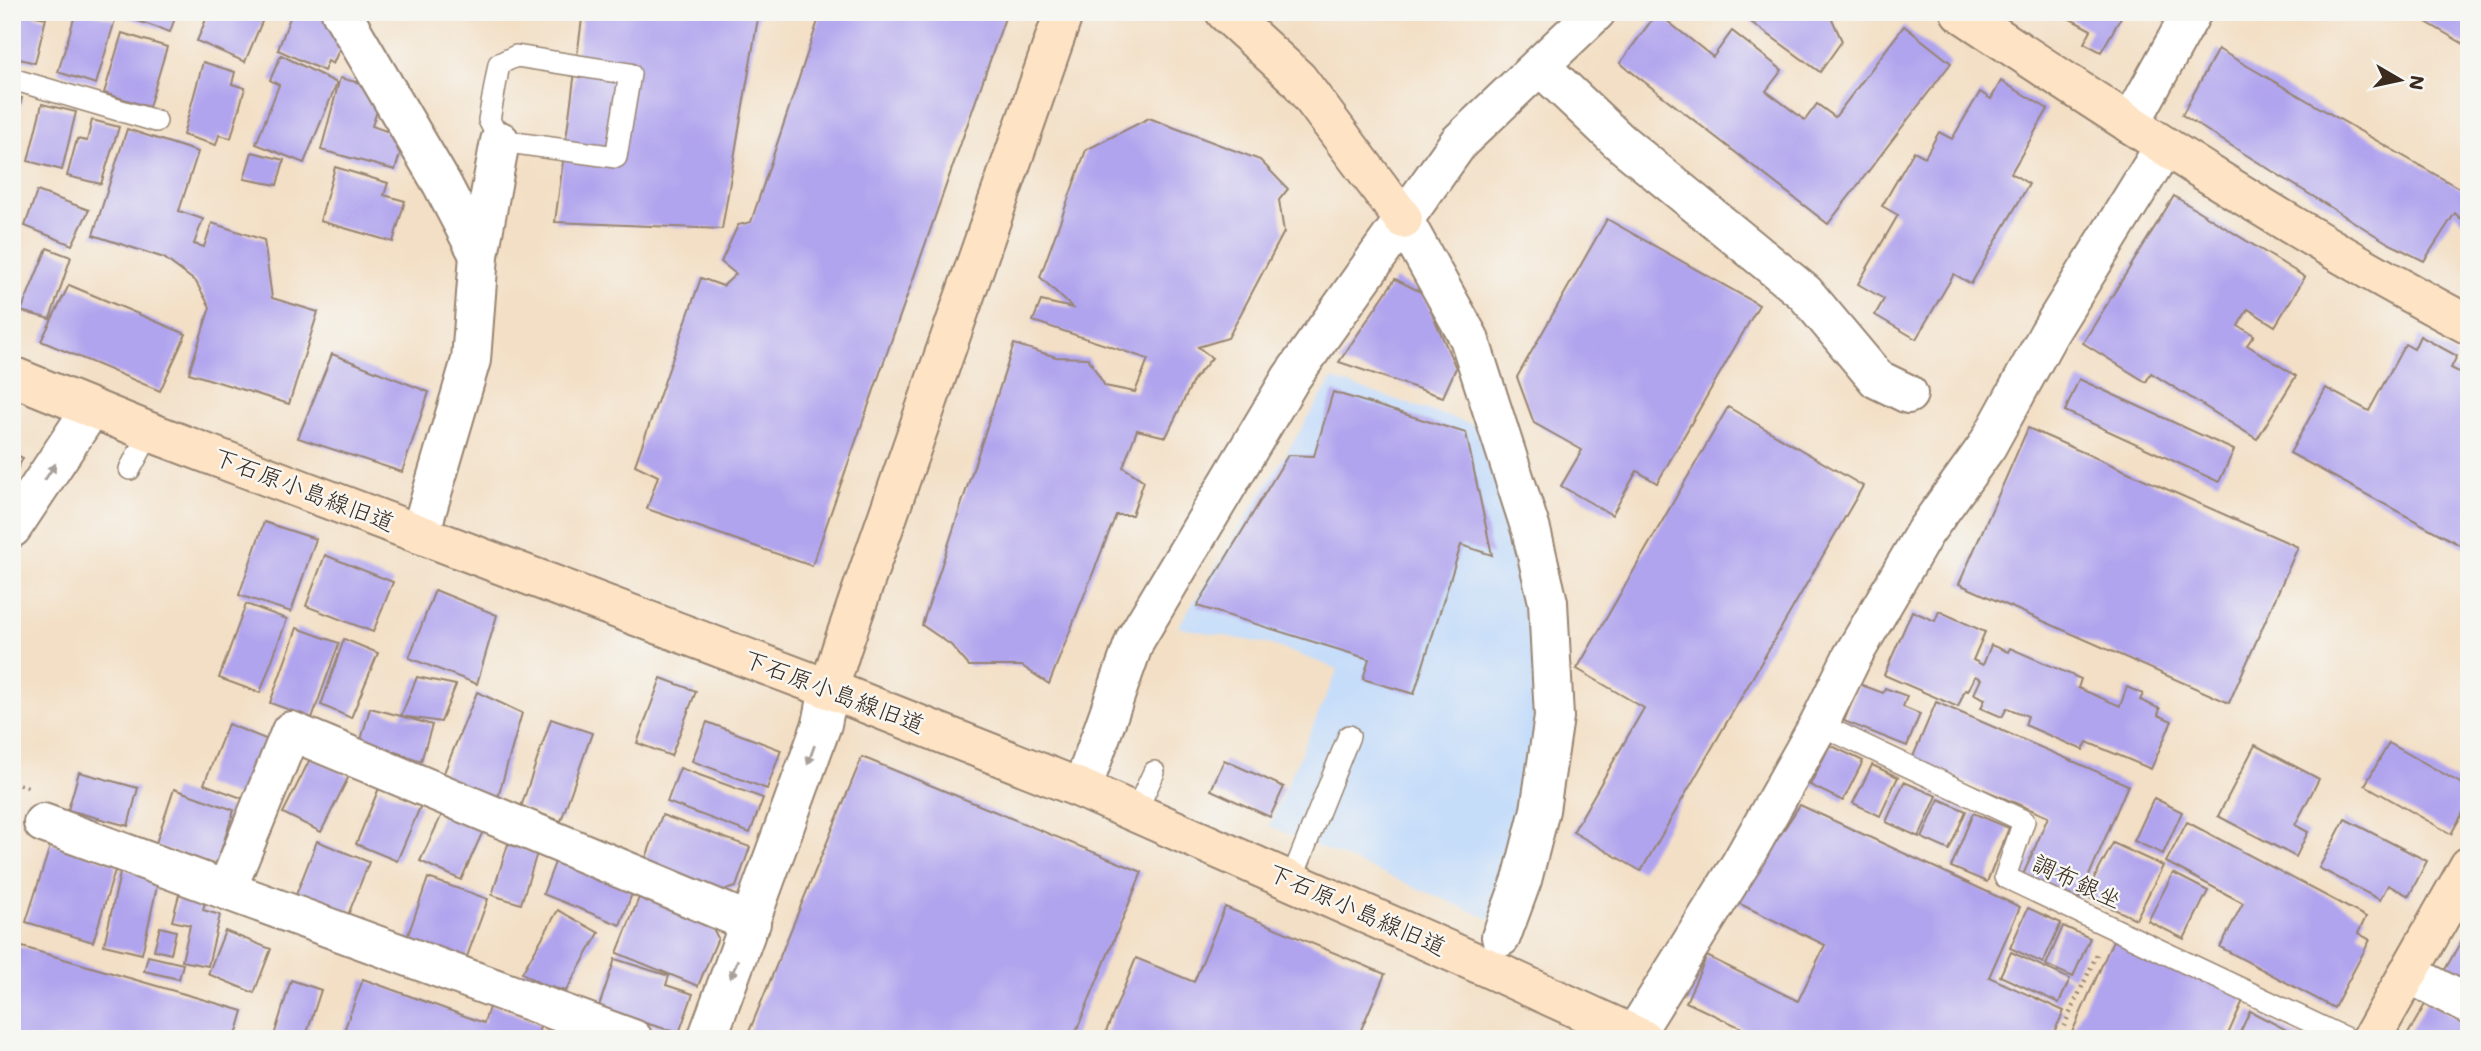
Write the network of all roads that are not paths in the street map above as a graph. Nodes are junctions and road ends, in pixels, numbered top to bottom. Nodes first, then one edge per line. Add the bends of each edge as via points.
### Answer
1 (341, 12) edge
2 (1064, 12) edge
3 (1225, 12) edge
4 (1596, 12) edge
5 (1960, 12) edge
6 (2192, 12) edge
7 (1540, 66) junction
8 (12, 79) edge
9 (156, 121) dead end
10 (2130, 124) junction
11 (500, 141) junction
12 (2164, 147) junction
13 (1403, 219) junction
14 (479, 255) junction
15 (2469, 326) edge
16 (12, 376) edge
17 (1908, 394) dead end
18 (91, 409) junction
19 (150, 432) junction
20 (130, 469) dead end
21 (12, 528) edge
22 (420, 534) junction
23 (829, 690) junction
24 (1819, 724) junction
25 (1349, 736) dead end
26 (1154, 772) dead end
27 (1082, 789) junction
28 (1135, 813) junction
29 (43, 823) dead end
30 (2469, 866) edge
31 (1291, 881) junction
32 (228, 889) junction
33 (751, 923) junction
34 (1501, 937) dead end
35 (2408, 973) junction
36 (2469, 1005) edge
37 (1638, 1037) edge
38 (633, 1039) edge
39 (708, 1039) edge
40 (2347, 1039) edge
41 (2371, 1039) edge

1 - 14 street
2 - 23 street
3 - 13 street via 1298,79
4 - 7 street
5 - 10 street
6 - 10 street
7 - 13 street via 1459,142
7 - 17 street via 1619,141 1805,293 1877,379
8 - 9 lane
10 - 12 street
11 - 11 lane via 489,120 499,64 516,56 630,74 616,157
11 - 14 street
12 - 15 street via 2375,276
12 - 24 street via 2049,333 1987,446 1925,532
13 - 27 street via 1291,378 1135,640
13 - 34 street via 1469,338 1531,530 1548,602 1555,717 1540,810
14 - 22 street via 471,359
16 - 18 street, 下石原小島線旧道
18 - 19 street, 下石原小島線旧道
21 -> 18 street
19 - 20 lane
19 - 22 street, 下石原小島線旧道
22 - 23 street, 下石原小島線旧道
23 - 27 street, 下石原小島線旧道
23 -> 33 street via 822,724
24 - 37 street
24 - 40 lane, 調布銀坐 via 2024,821 2005,877
25 - 31 lane
26 - 28 lane
27 - 28 street, 下石原小島線旧道
28 - 31 street, 下石原小島線旧道
29 - 32 street
30 - 35 street
31 - 37 street, 下石原小島線旧道
32 - 33 street via 291,731
32 - 38 street
33 -> 39 street
35 - 36 street
35 - 41 street

